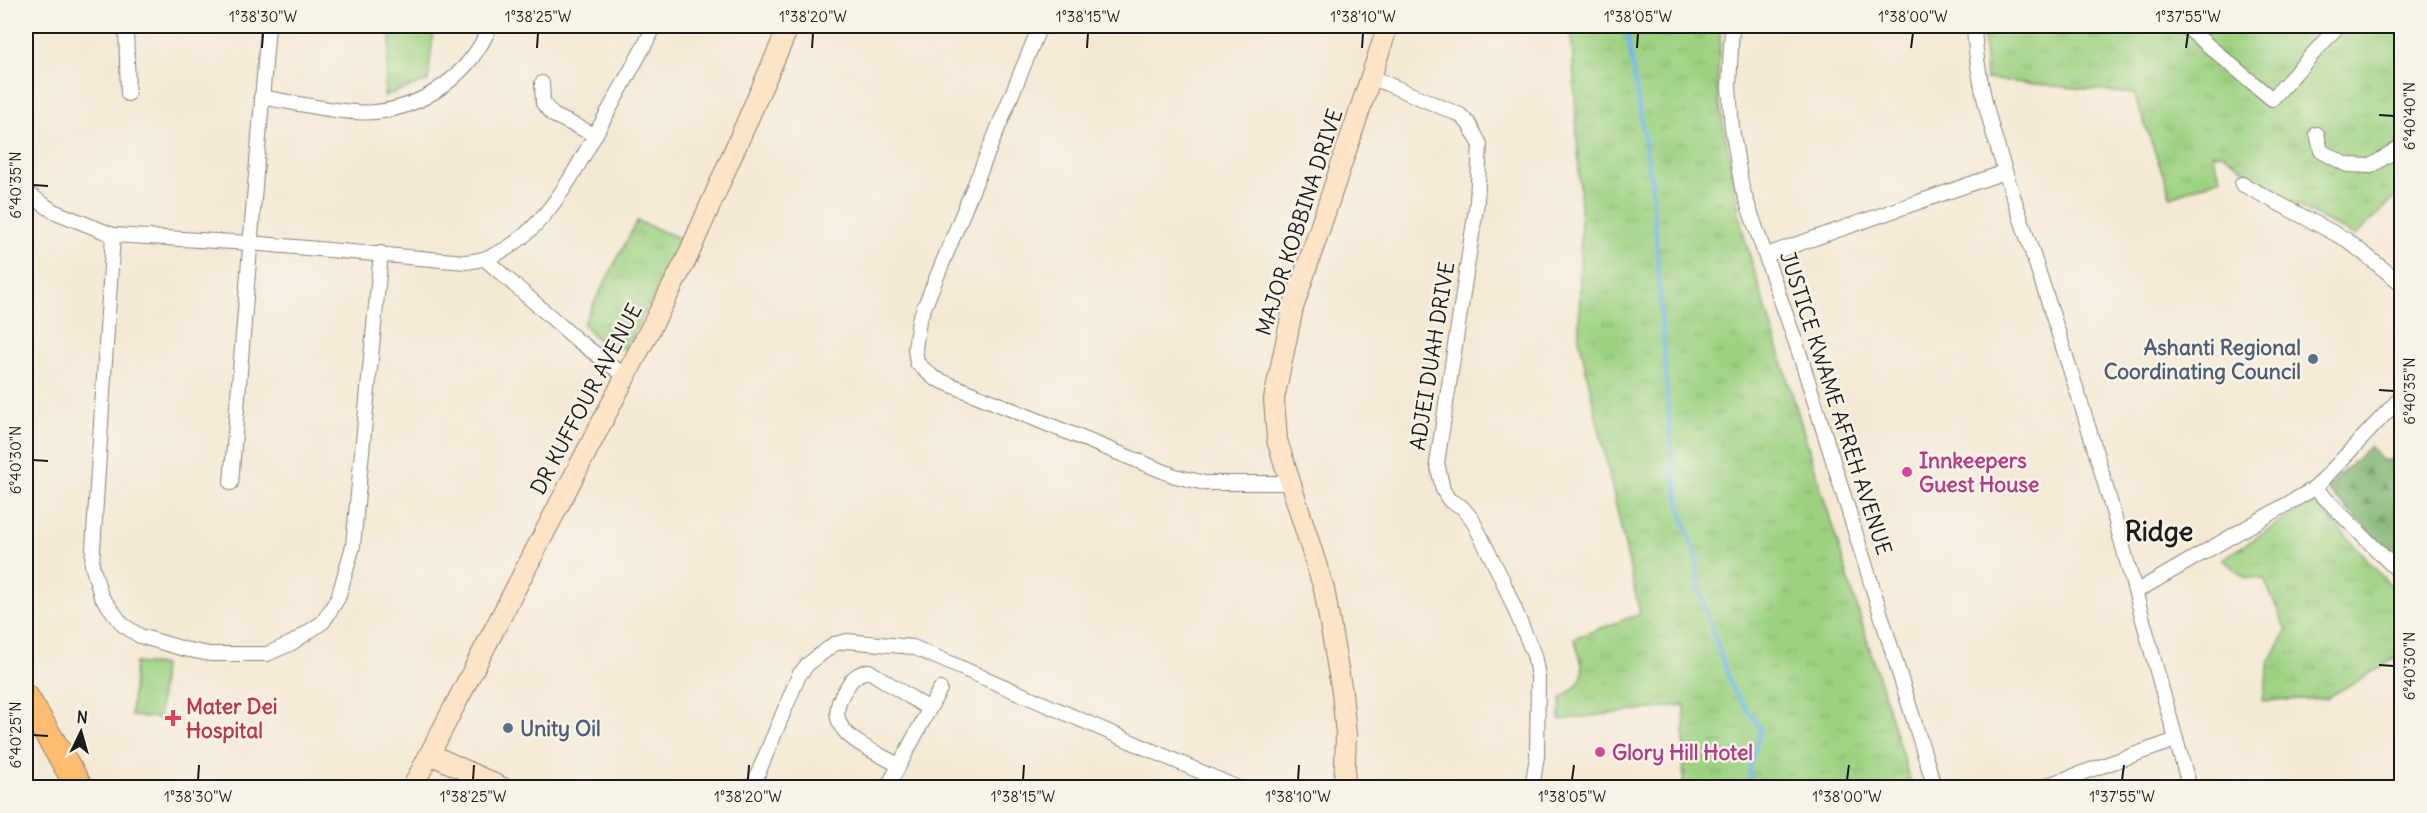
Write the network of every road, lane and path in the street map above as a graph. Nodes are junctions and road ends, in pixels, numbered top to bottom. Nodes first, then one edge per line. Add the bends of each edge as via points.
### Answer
1 (126, 26) edge
2 (268, 26) edge
3 (490, 26) edge
4 (655, 26) edge
5 (789, 26) edge
6 (1040, 26) edge
7 (1388, 26) edge
8 (1732, 26) edge
9 (1974, 26) edge
10 (2185, 26) edge
11 (2338, 26) edge
12 (1371, 77) junction
13 (542, 83) dead end
14 (128, 93) dead end
15 (261, 97) junction
16 (2317, 134) dead end
17 (595, 135) junction
18 (2402, 146) edge
19 (2005, 172) junction
20 (2242, 184) dead end
21 (26, 192) edge
22 (113, 235) junction
23 (250, 243) junction
24 (381, 253) junction
25 (1766, 255) junction
26 (486, 260) junction
27 (2402, 284) edge
28 (625, 376) junction
29 (2402, 396) edge
30 (231, 483) dead end
31 (1292, 483) junction
32 (2316, 488) junction
33 (2402, 575) edge
34 (2137, 591) junction
35 (940, 689) dead end
36 (26, 698) edge
37 (929, 709) junction
38 (2176, 740) junction
39 (430, 754) junction
40 (898, 765) junction
41 (2402, 778) edge
42 (77, 787) edge
43 (412, 788) edge
44 (502, 788) edge
45 (752, 788) edge
46 (887, 788) edge
47 (1238, 788) edge
48 (1344, 788) edge
49 (1532, 788) edge
50 (1935, 788) edge
51 (2039, 788) edge
52 (2190, 788) edge
53 (2398, 788) edge

1 - 14 street
2 - 15 street
3 - 15 street via 474,55 456,76 426,97 406,105 374,112
4 - 17 street
5 - 28 street, DR KUFFOUR AVENUE via 686,261
6 - 31 street via 919,320 917,363 934,378 1175,476 1234,485
7 - 12 street, MAJOR KOBBINA DRIVE
8 - 25 street, JUSTICE KWAME AFREH AVENUE via 1729,87 1736,157 1750,215
9 - 19 street via 1979,71
10 - 11 street via 2271,99
12 - 31 street, MAJOR KOBBINA DRIVE via 1284,345 1274,399 1275,422
12 - 49 street, ADJEI DUAH DRIVE via 1460,115 1479,144 1477,202 1437,463 1443,490 1472,519 1534,656 1538,676 1537,756
13 - 17 street via 543,103 553,115
15 - 23 street
16 - 18 street via 2321,152 2347,165 2371,166
17 - 26 street via 574,176 549,211
19 - 25 street
19 - 34 street
20 - 27 street via 2347,240
21 - 22 street via 53,210
22 - 23 street
22 - 24 street via 94,579 123,626 140,636 210,654 267,654 323,622 338,598 352,546
23 - 24 street
23 - 30 street
24 - 26 street via 465,262
25 - 50 street, JUSTICE KWAME AFREH AVENUE
26 - 28 street via 577,340
28 - 39 street, DR KUFFOUR AVENUE
29 - 32 street
31 - 48 street, MAJOR KOBBINA DRIVE via 1324,589 1342,692 1346,735
32 - 33 street
32 - 34 street
34 - 38 street
35 - 37 street
36 - 42 highway
37 - 40 street
37 - 40 street via 869,671 852,679 837,703 836,718 843,731
38 - 51 street
38 - 52 street
39 - 43 street, DR KUFFOUR AVENUE
39 - 44 street
40 - 46 street
41 - 53 street
45 - 47 street via 799,675 834,644 848,641 913,647

